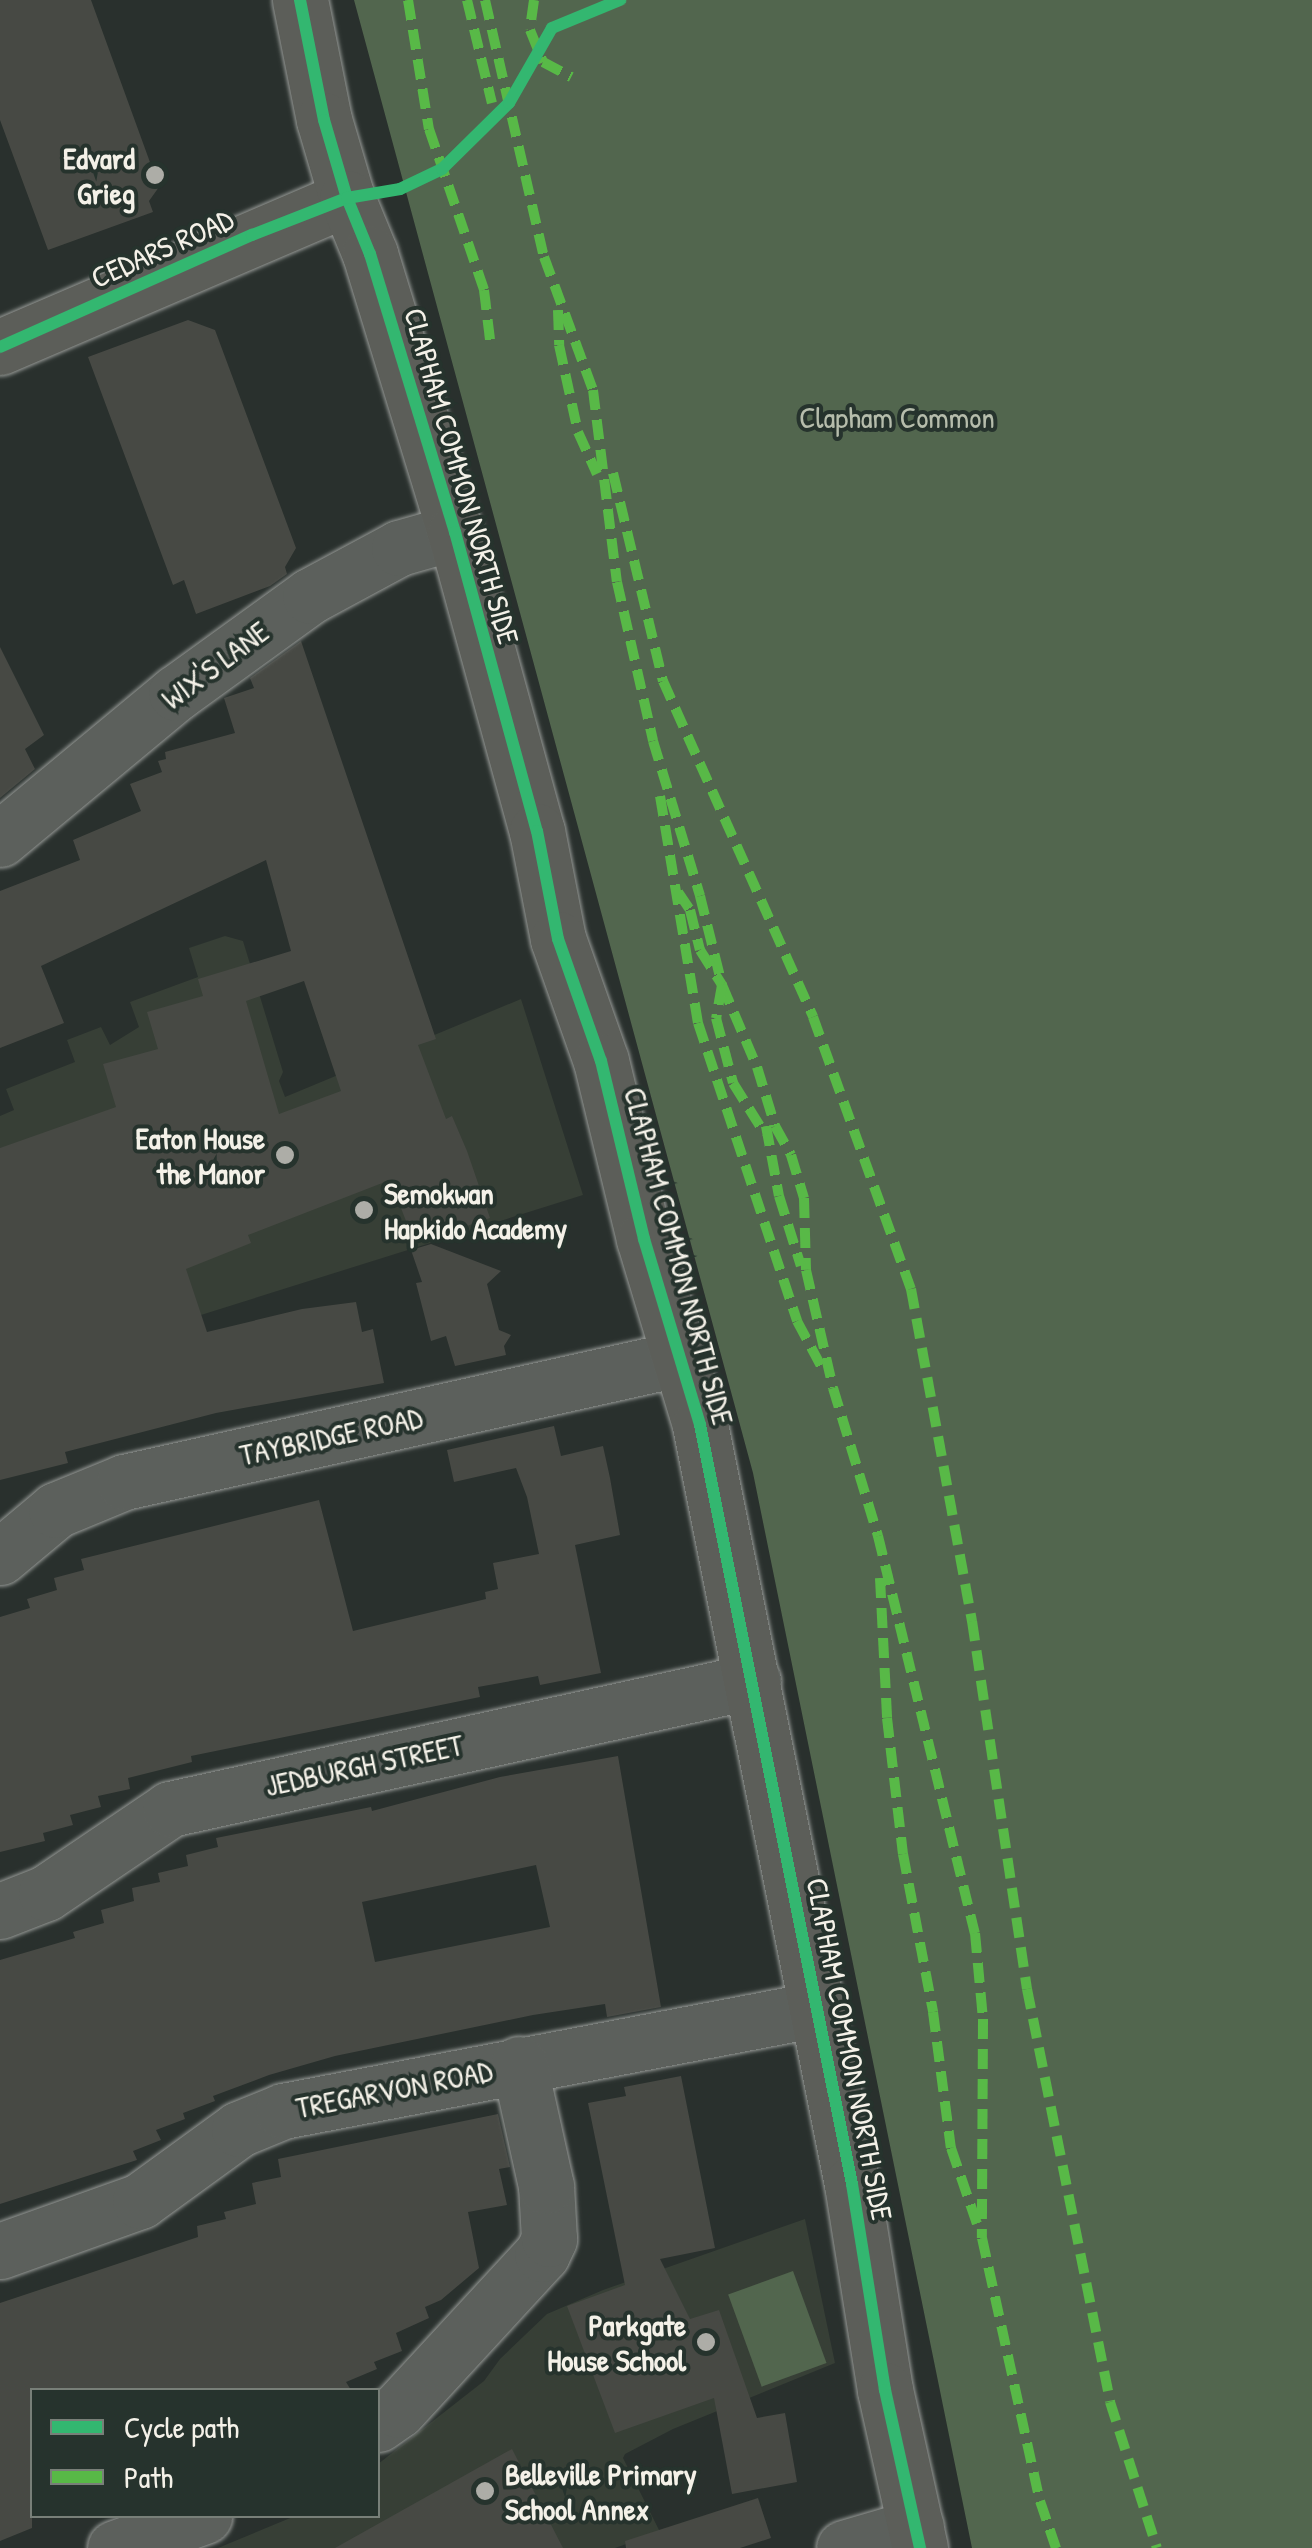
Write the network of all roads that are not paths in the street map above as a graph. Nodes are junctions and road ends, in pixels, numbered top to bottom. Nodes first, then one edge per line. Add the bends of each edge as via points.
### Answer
1 (300, 0) edge
2 (347, 198) junction
3 (0, 347) edge
4 (454, 532) junction
5 (0, 839) edge
6 (682, 1358) junction
7 (0, 1557) edge
8 (754, 1682) junction
9 (0, 1911) edge
10 (818, 2009) junction
11 (520, 2064) junction
12 (0, 2251) edge
13 (380, 2422) edge
14 (198, 2518) edge
15 (918, 2538) edge
16 (115, 2548) edge
17 (844, 2548) edge

1 - 2 main road, CLAPHAM COMMON NORTH SIDE
2 - 3 main road, CEDARS ROAD
2 - 4 main road, CLAPHAM COMMON NORTH SIDE
4 - 5 street, WIX'S LANE via 378,557 295,606 176,693
4 - 6 main road, CLAPHAM COMMON NORTH SIDE via 537,831 558,939 601,1061 644,1240
6 - 7 street, TAYBRIDGE ROAD via 124,1482 56,1510
6 - 8 main road, CLAPHAM COMMON NORTH SIDE
8 - 9 street, JEDBURGH STREET via 170,1809 46,1893
8 - 10 main road, CLAPHAM COMMON NORTH SIDE
10 - 11 street, TREGARVON ROAD
10 - 15 main road, CLAPHAM COMMON NORTH SIDE
11 - 12 street, TREGARVON ROAD via 260,2119 140,2201
11 - 13 street via 546,2186 549,2238 542,2254 412,2396
14 - 16 street
15 - 17 street

